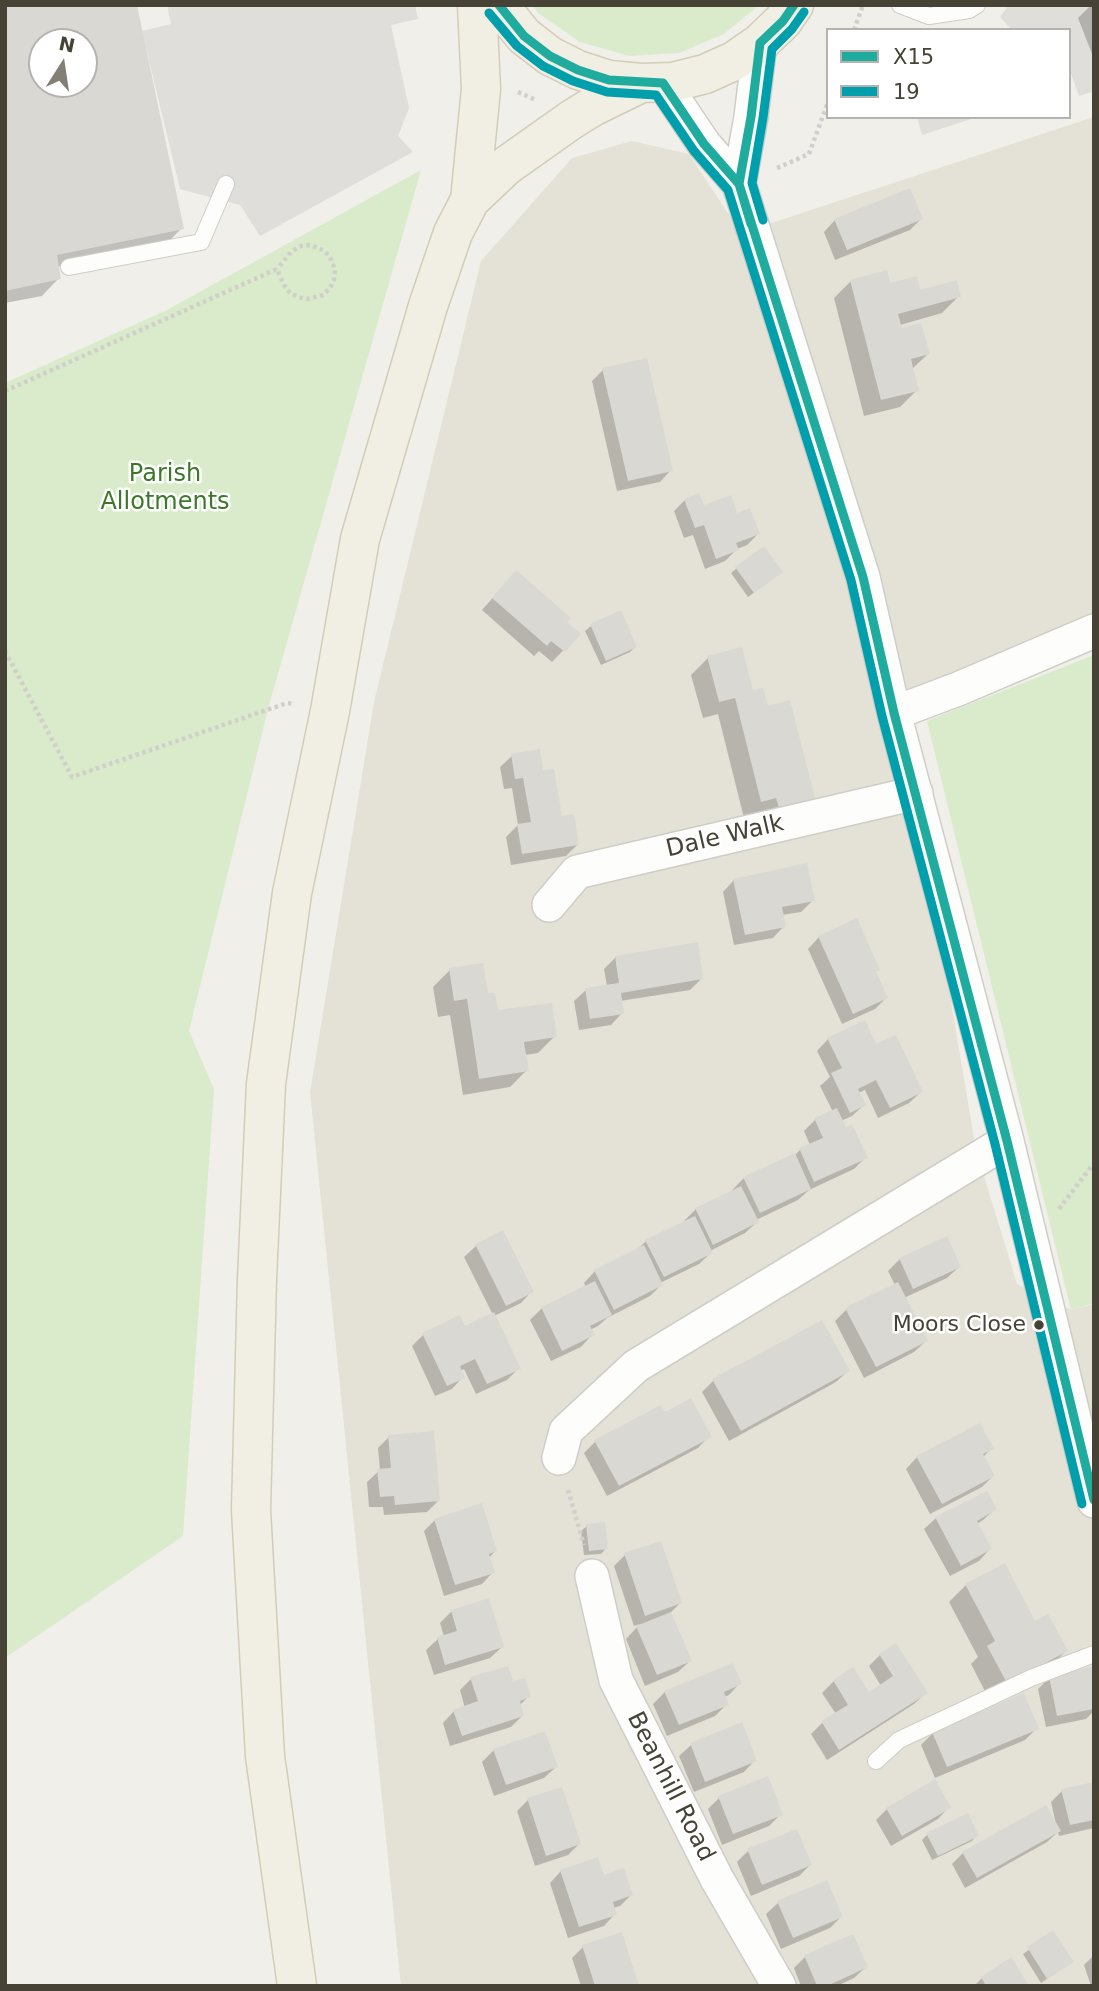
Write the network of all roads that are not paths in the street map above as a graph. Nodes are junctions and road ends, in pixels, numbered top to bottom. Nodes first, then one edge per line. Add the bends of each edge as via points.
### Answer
1 (477, 5) edge
2 (499, 5) edge
3 (794, 5) edge
4 (900, 5) edge
5 (977, 5) edge
6 (760, 43) junction
7 (652, 83) junction
8 (226, 184) dead end
9 (739, 184) junction
10 (470, 200) junction
11 (69, 267) dead end
12 (1094, 631) edge
13 (894, 713) junction
14 (916, 793) junction
15 (549, 905) dead end
16 (1007, 1141) junction
17 (559, 1458) road end
18 (1094, 1501) edge
19 (593, 1576) road end
20 (1094, 1654) edge
21 (876, 1761) dead end
22 (298, 1986) edge
23 (779, 1986) edge

1 - 10 main road via 481,89
2 - 7 main road via 524,36 550,56 609,80
3 - 6 main road
4 - 5 lane via 929,16
6 - 7 main road via 705,74
6 - 9 street
7 - 9 street
7 - 10 main road via 592,107 506,166
8 - 11 lane via 201,242
9 - 13 street via 863,576
10 - 22 main road via 453,233 428,306 360,539 292,893 265,1084 251,1510 265,1755
12 - 13 street
13 - 14 street
14 - 15 street, Dale Walk via 577,872
14 - 16 street
16 - 17 street via 636,1366 566,1431
16 - 18 street
19 - 23 street, Beanhill Road via 616,1680 717,1879
20 - 21 lane via 899,1740

